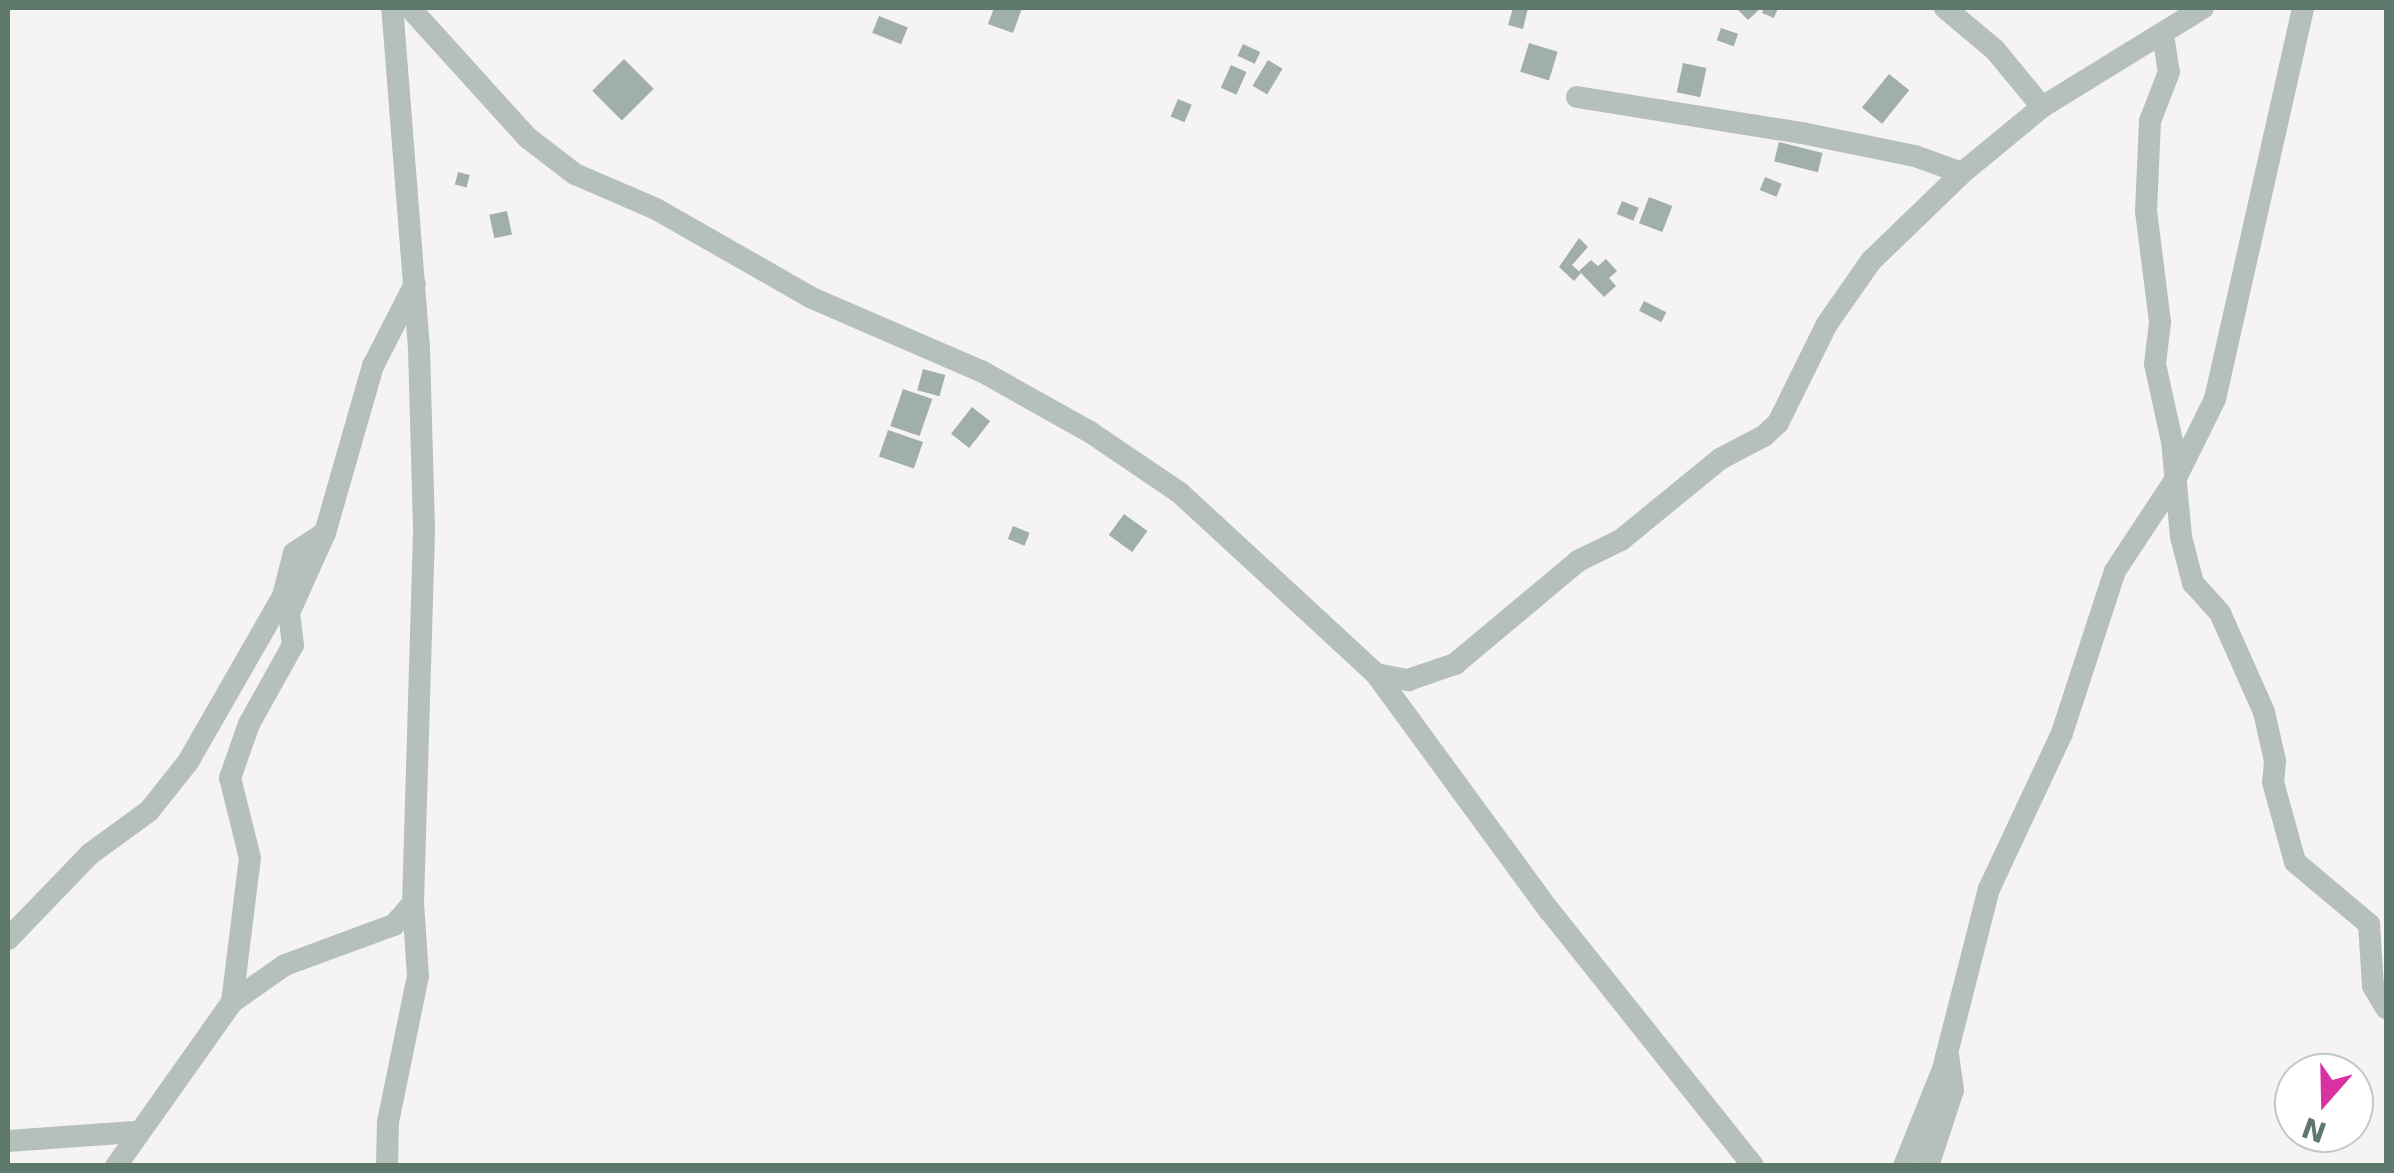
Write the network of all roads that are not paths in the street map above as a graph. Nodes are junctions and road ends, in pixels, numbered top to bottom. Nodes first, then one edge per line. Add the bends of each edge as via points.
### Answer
1 (392, 8) edge
2 (411, 8) edge
3 (1946, 8) edge
4 (2203, 8) edge
5 (2302, 8) edge
6 (2164, 35) junction
7 (398, 53) junction
8 (1577, 98) dead end
9 (2042, 107) junction
10 (1962, 173) junction
11 (417, 281) junction
12 (2175, 480) junction
13 (325, 533) junction
14 (1376, 674) junction
15 (1415, 679) junction
16 (1410, 720) junction
17 (413, 903) junction
18 (8, 939) edge
19 (232, 1002) junction
20 (2386, 1008) edge
21 (1947, 1053) junction
22 (134, 1132) junction
23 (8, 1141) edge
24 (116, 1166) edge
25 (387, 1166) edge
26 (1753, 1166) edge
27 (1904, 1166) edge
28 (1928, 1166) edge

1 - 7 street
2 - 7 street
2 - 14 street via 528,138 575,174 656,209 812,298 983,372 1090,432 1180,493
3 - 9 street via 1995,50
4 - 6 street
5 - 12 street via 2214,399
6 - 9 street
6 - 12 street via 2169,72 2150,121 2146,211 2160,322 2155,364
7 - 11 street
8 - 10 street via 1802,133 1915,156
9 - 10 street
10 - 15 street via 1872,261 1826,324 1778,424 1720,459 1620,540 1578,562 1455,664
11 - 13 street via 373,366
11 - 17 street via 424,528
12 - 20 street via 2193,583 2220,613 2264,712 2276,761 2272,782 2295,862 2370,924 2373,986
12 - 21 street via 2115,571 2062,732 1989,889
13 - 18 street via 294,554 283,596 188,762 149,811 90,854
13 - 19 street via 289,613 292,645 248,724 230,778 250,858
14 - 15 street
14 - 16 street
15 - 16 street
16 - 26 street via 1548,910 1734,1133
17 - 19 street via 394,925 285,965
17 - 25 street via 418,976 388,1122
19 - 22 street
21 - 27 street
21 - 28 street via 1953,1090
22 - 23 street
22 - 24 street

